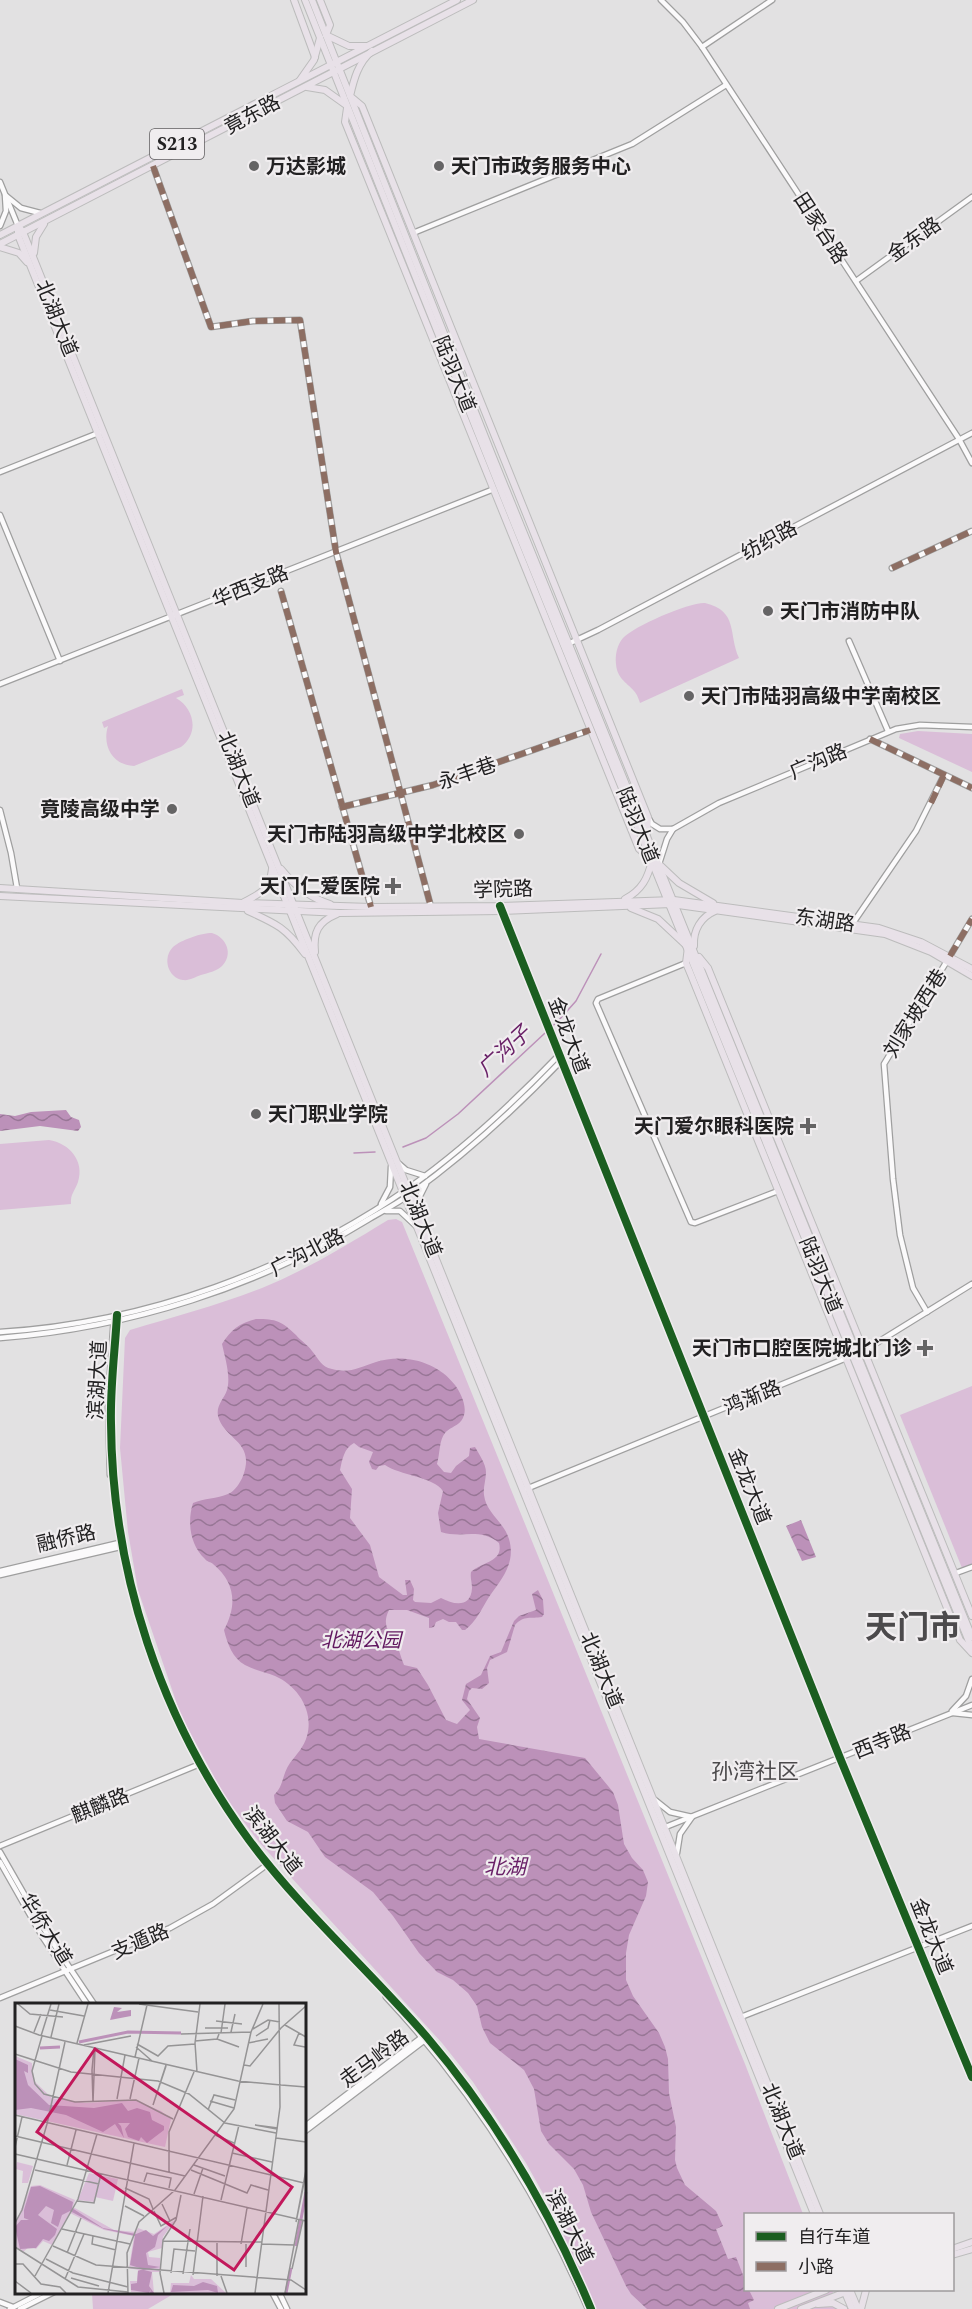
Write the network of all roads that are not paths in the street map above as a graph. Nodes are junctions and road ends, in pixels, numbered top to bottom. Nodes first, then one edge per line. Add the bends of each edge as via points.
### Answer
1 (294, 0) edge
2 (305, 0) edge
3 (312, 0) edge
4 (320, 0) edge
5 (457, 0) edge
6 (472, 0) edge
7 (661, 0) edge
8 (772, 0) edge
9 (323, 36) junction
10 (702, 47) junction
11 (371, 48) junction
12 (315, 57) junction
13 (335, 67) junction
14 (301, 84) junction
15 (726, 85) junction
16 (350, 96) junction
17 (347, 106) junction
18 (153, 166) junction
19 (0, 182) edge
20 (5, 195) junction
21 (972, 197) edge
22 (43, 214) junction
23 (46, 221) junction
24 (0, 226) edge
25 (18, 226) junction
26 (413, 233) junction
27 (21, 234) junction
28 (0, 235) edge
29 (0, 245) edge
30 (34, 266) junction
31 (856, 281) junction
32 (100, 432) junction
33 (972, 433) edge
34 (959, 439) junction
35 (972, 463) edge
36 (0, 472) edge
37 (500, 487) junction
38 (492, 490) junction
39 (0, 515) edge
40 (972, 531) edge
41 (336, 552) junction
42 (892, 568) dead end
43 (281, 591) dead end
44 (175, 616) junction
45 (576, 640) junction
46 (849, 641) dead end
47 (566, 644) junction
48 (557, 649) junction
49 (60, 661) junction
50 (0, 684) edge
51 (972, 728) edge
52 (590, 730) junction
53 (888, 731) junction
54 (870, 739) junction
55 (944, 775) junction
56 (972, 788) edge
57 (401, 794) junction
58 (342, 807) junction
59 (0, 810) edge
60 (648, 817) junction
61 (673, 829) junction
62 (647, 834) junction
63 (655, 862) junction
64 (275, 865) junction
65 (0, 888) edge
66 (17, 888) junction
67 (0, 896) edge
68 (672, 902) junction
69 (622, 903) junction
70 (243, 906) junction
71 (431, 907) junction
72 (292, 908) junction
73 (371, 908) junction
74 (501, 908) junction
75 (716, 908) junction
76 (340, 910) junction
77 (972, 919) edge
78 (853, 923) junction
79 (688, 947) junction
80 (694, 952) junction
81 (949, 959) junction
82 (314, 962) junction
83 (686, 963) junction
84 (972, 969) edge
85 (972, 976) edge
86 (560, 1058) junction
87 (394, 1163) junction
88 (426, 1178) junction
89 (778, 1191) junction
90 (406, 1193) junction
91 (379, 1210) junction
92 (420, 1226) junction
93 (972, 1284) edge
94 (927, 1312) junction
95 (116, 1318) junction
96 (0, 1332) edge
97 (0, 1338) edge
98 (865, 1350) junction
99 (855, 1354) junction
100 (846, 1358) junction
101 (872, 1368) junction
102 (856, 1383) junction
103 (705, 1416) junction
104 (526, 1489) junction
105 (927, 1503) junction
106 (925, 1520) junction
107 (120, 1545) junction
108 (923, 1550) junction
109 (972, 1567) edge
110 (940, 1570) junction
111 (0, 1573) edge
112 (956, 1573) junction
113 (972, 1616) edge
114 (972, 1637) edge
115 (972, 1651) edge
116 (972, 1678) edge
117 (972, 1705) edge
118 (950, 1713) junction
119 (972, 1715) edge
120 (840, 1758) junction
121 (199, 1765) junction
122 (653, 1797) junction
123 (692, 1817) junction
124 (662, 1829) junction
125 (0, 1846) edge
126 (0, 1852) edge
127 (678, 1859) junction
128 (0, 1862) edge
129 (267, 1865) junction
130 (972, 1926) edge
131 (918, 1947) junction
132 (68, 1971) junction
133 (0, 1998) edge
134 (86, 2003) edge
135 (93, 2003) edge
136 (741, 2017) junction
137 (424, 2038) junction
138 (972, 2077) edge
139 (306, 2126) edge
140 (306, 2130) edge
141 (814, 2213) edge
142 (820, 2213) edge
143 (972, 2242) edge
144 (954, 2248) edge
145 (972, 2249) edge
146 (954, 2254) edge
147 (815, 2291) edge
148 (822, 2291) edge
149 (846, 2291) edge
150 (848, 2291) edge
151 (849, 2291) edge
152 (865, 2291) edge
153 (39, 2294) edge
154 (50, 2294) edge
155 (273, 2294) edge
156 (280, 2294) edge
157 (808, 2297) junction
158 (0, 2302) edge
159 (811, 2305) junction
160 (12, 2308) edge
161 (20, 2309) edge
162 (281, 2309) edge
163 (288, 2309) edge
164 (590, 2309) edge
165 (778, 2309) edge
166 (801, 2309) edge
167 (844, 2309) edge
168 (852, 2309) edge
169 (860, 2309) edge

1 - 12 main road
2 - 9 main road, 陆羽大道
3 - 9 main road, 陆羽大道
4 - 9 main road via 330,25
5 - 11 main road, 竟东路 / S213
6 - 11 main road, 竟东路 / S213
7 - 10 street, 田家台路
8 - 10 street
9 - 11 main road via 349,46
9 - 12 main road
9 - 13 main road, 陆羽大道
10 - 15 street, 田家台路
11 - 13 main road, 竟东路 / S213
11 - 16 main road
12 - 14 main road
13 - 14 main road, 竟东路 / S213
13 - 16 main road, 陆羽大道
13 - 17 main road, 陆羽大道
14 - 17 main road via 325,90
14 - 18 main road, 竟东路 / S213
14 - 22 main road, 竟东路 / S213
15 - 26 street via 632,144
15 - 31 street, 田家台路
16 - 26 main road via 362,106
16 - 47 main road, 陆羽大道
17 - 37 main road, 陆羽大道
17 - 38 main road via 345,122
18 - 23 main road, 竟东路 / S213
18 - 41 street via 211,327 300,320
19 - 20 street, 北湖大道
20 - 22 street via 21,208
20 - 24 street via 6,210
20 - 25 street, 北湖大道
21 - 31 street, 金东路
22 - 25 main road, 竟东路 / S213
23 - 27 main road, 竟东路 / S213
23 - 30 main road via 34,243
25 - 27 main road, 北湖大道
25 - 28 main road, 竟东路 / S213
26 - 45 main road
27 - 29 main road, 竟东路 / S213
27 - 30 main road, 北湖大道
29 - 30 main road
30 - 32 main road, 北湖大道
31 - 34 street, 田家台路
32 - 36 street
32 - 44 main road, 北湖大道
33 - 34 street, 纺织路
34 - 35 street, 田家台路
34 - 45 street, 纺织路
37 - 38 street, 华西支路
37 - 47 main road, 陆羽大道
38 - 41 street, 华西支路
38 - 48 main road
39 - 49 street
40 - 42 street
41 - 44 street, 华西支路
41 - 57 street
43 - 58 street
44 - 49 street, 华西支路
44 - 64 main road, 北湖大道
45 - 47 street, 纺织路
45 - 60 main road
46 - 53 street
47 - 48 street, 纺织路
47 - 62 main road, 陆羽大道
47 - 63 main road, 陆羽大道
48 - 52 main road
49 - 50 street, 华西支路
51 - 53 street, 广沟路 via 921,725
52 - 57 street, 永丰巷
52 - 63 main road via 639,849
53 - 54 street, 广沟路
54 - 55 street
54 - 61 street, 广沟路 via 725,801
55 - 56 street
55 - 78 street via 916,831
57 - 58 street, 永丰巷
57 - 71 street
58 - 73 street
59 - 66 street
60 - 61 street via 660,829
60 - 62 main road
61 - 63 street
62 - 63 main road, 陆羽大道
63 - 68 main road, 陆羽大道
63 - 69 main road via 640,890
63 - 75 main road
64 - 70 main road via 267,887
64 - 72 main road, 北湖大道
64 - 76 main road via 309,895
65 - 66 main road, 学院路
66 - 70 main road, 学院路
67 - 70 main road, 学院路
68 - 69 main road, 学院路
68 - 75 main road, 东湖路
68 - 79 main road, 陆羽大道
68 - 80 main road, 陆羽大道
69 - 74 main road, 学院路
69 - 79 main road via 658,919
70 - 72 main road, 学院路
70 - 82 main road via 285,930
71 - 73 main road, 学院路
71 - 74 main road, 学院路
72 - 76 main road, 学院路
72 - 82 main road, 北湖大道
73 - 76 main road, 学院路
74 - 76 main road, 学院路
74 - 86 street, 金龙大道
75 - 78 main road, 东湖路
75 - 80 main road via 695,932
75 - 81 main road, 东湖路 via 885,934
76 - 82 main road via 318,926
77 - 81 street, 刘家坡西巷
78 - 81 main road, 东湖路 via 904,935
79 - 83 main road
79 - 99 main road, 陆羽大道
80 - 98 main road via 708,968
80 - 99 main road, 陆羽大道
81 - 84 main road, 东湖路
81 - 85 main road, 东湖路
81 - 94 street, 刘家坡西巷 via 884,1064 900,1235 914,1291
82 - 87 main road, 北湖大道
83 - 89 main road
83 - 89 street via 596,1003 691,1222
86 - 88 street, 广沟北路 via 489,1132
86 - 103 street, 金龙大道
87 - 88 street
87 - 90 main road, 北湖大道
87 - 91 street via 390,1187
88 - 90 street, 广沟北路
88 - 92 street via 420,1196
89 - 100 main road
90 - 91 street, 广沟北路
90 - 92 main road, 北湖大道
91 - 92 street via 400,1211
91 - 95 street, 广沟北路 via 248,1274
92 - 104 main road, 北湖大道
93 - 94 street, 鸿渐路
94 - 98 street, 鸿渐路
95 - 96 street, 广沟北路
95 - 97 street, 广沟北路 via 43,1334
95 - 107 street, 滨湖大道 via 108,1440
98 - 99 street, 鸿渐路
98 - 101 main road
99 - 100 street, 鸿渐路
99 - 101 main road
99 - 102 main road
99 - 106 main road, 陆羽大道
99 - 110 main road, 陆羽大道
100 - 102 main road
100 - 103 street, 鸿渐路
101 - 105 main road
102 - 108 main road
103 - 104 street, 鸿渐路
103 - 120 street, 金龙大道
104 - 122 main road, 北湖大道
104 - 124 main road, 北湖大道
105 - 106 main road
105 - 112 main road
106 - 114 main road, 陆羽大道
107 - 111 street, 融侨路
107 - 121 street, 滨湖大道 via 131,1599 151,1663
108 - 110 main road
108 - 115 main road via 960,1640
109 - 112 street
110 - 115 main road, 陆羽大道
112 - 113 main road
116 - 118 street via 966,1696
117 - 118 street, 西寺路
118 - 119 street
118 - 120 street, 西寺路
120 - 123 street, 西寺路
120 - 131 street, 金龙大道
121 - 125 street, 麒麟路
121 - 129 street, 滨湖大道 via 234,1824
122 - 123 street via 670,1812
122 - 124 main road, 北湖大道
123 - 124 street, 西寺路
123 - 127 street via 680,1835
124 - 127 main road, 北湖大道
124 - 141 main road, 北湖大道
126 - 132 street, 华侨大道
127 - 136 main road, 北湖大道
128 - 132 street, 华侨大道 via 30,1916
129 - 132 street, 支遁路 via 190,1918
129 - 137 street, 滨湖大道
130 - 131 street
131 - 136 street
131 - 138 street, 金龙大道
132 - 133 street, 支遁路
132 - 134 street, 华侨大道
132 - 135 street, 华侨大道
136 - 142 main road, 北湖大道
137 - 139 street, 走马岭路
137 - 140 street, 走马岭路
137 - 164 street, 滨湖大道 via 480,2111 522,2177
143 - 144 main road
145 - 146 main road
147 - 157 main road
148 - 157 main road
149 - 159 main road
150 - 168 main road
151 - 169 main road
152 - 169 main road
153 - 160 street
154 - 161 street
155 - 162 street
156 - 163 street
157 - 165 main road
158 - 160 street
159 - 166 main road
159 - 167 main road via 833,2303

